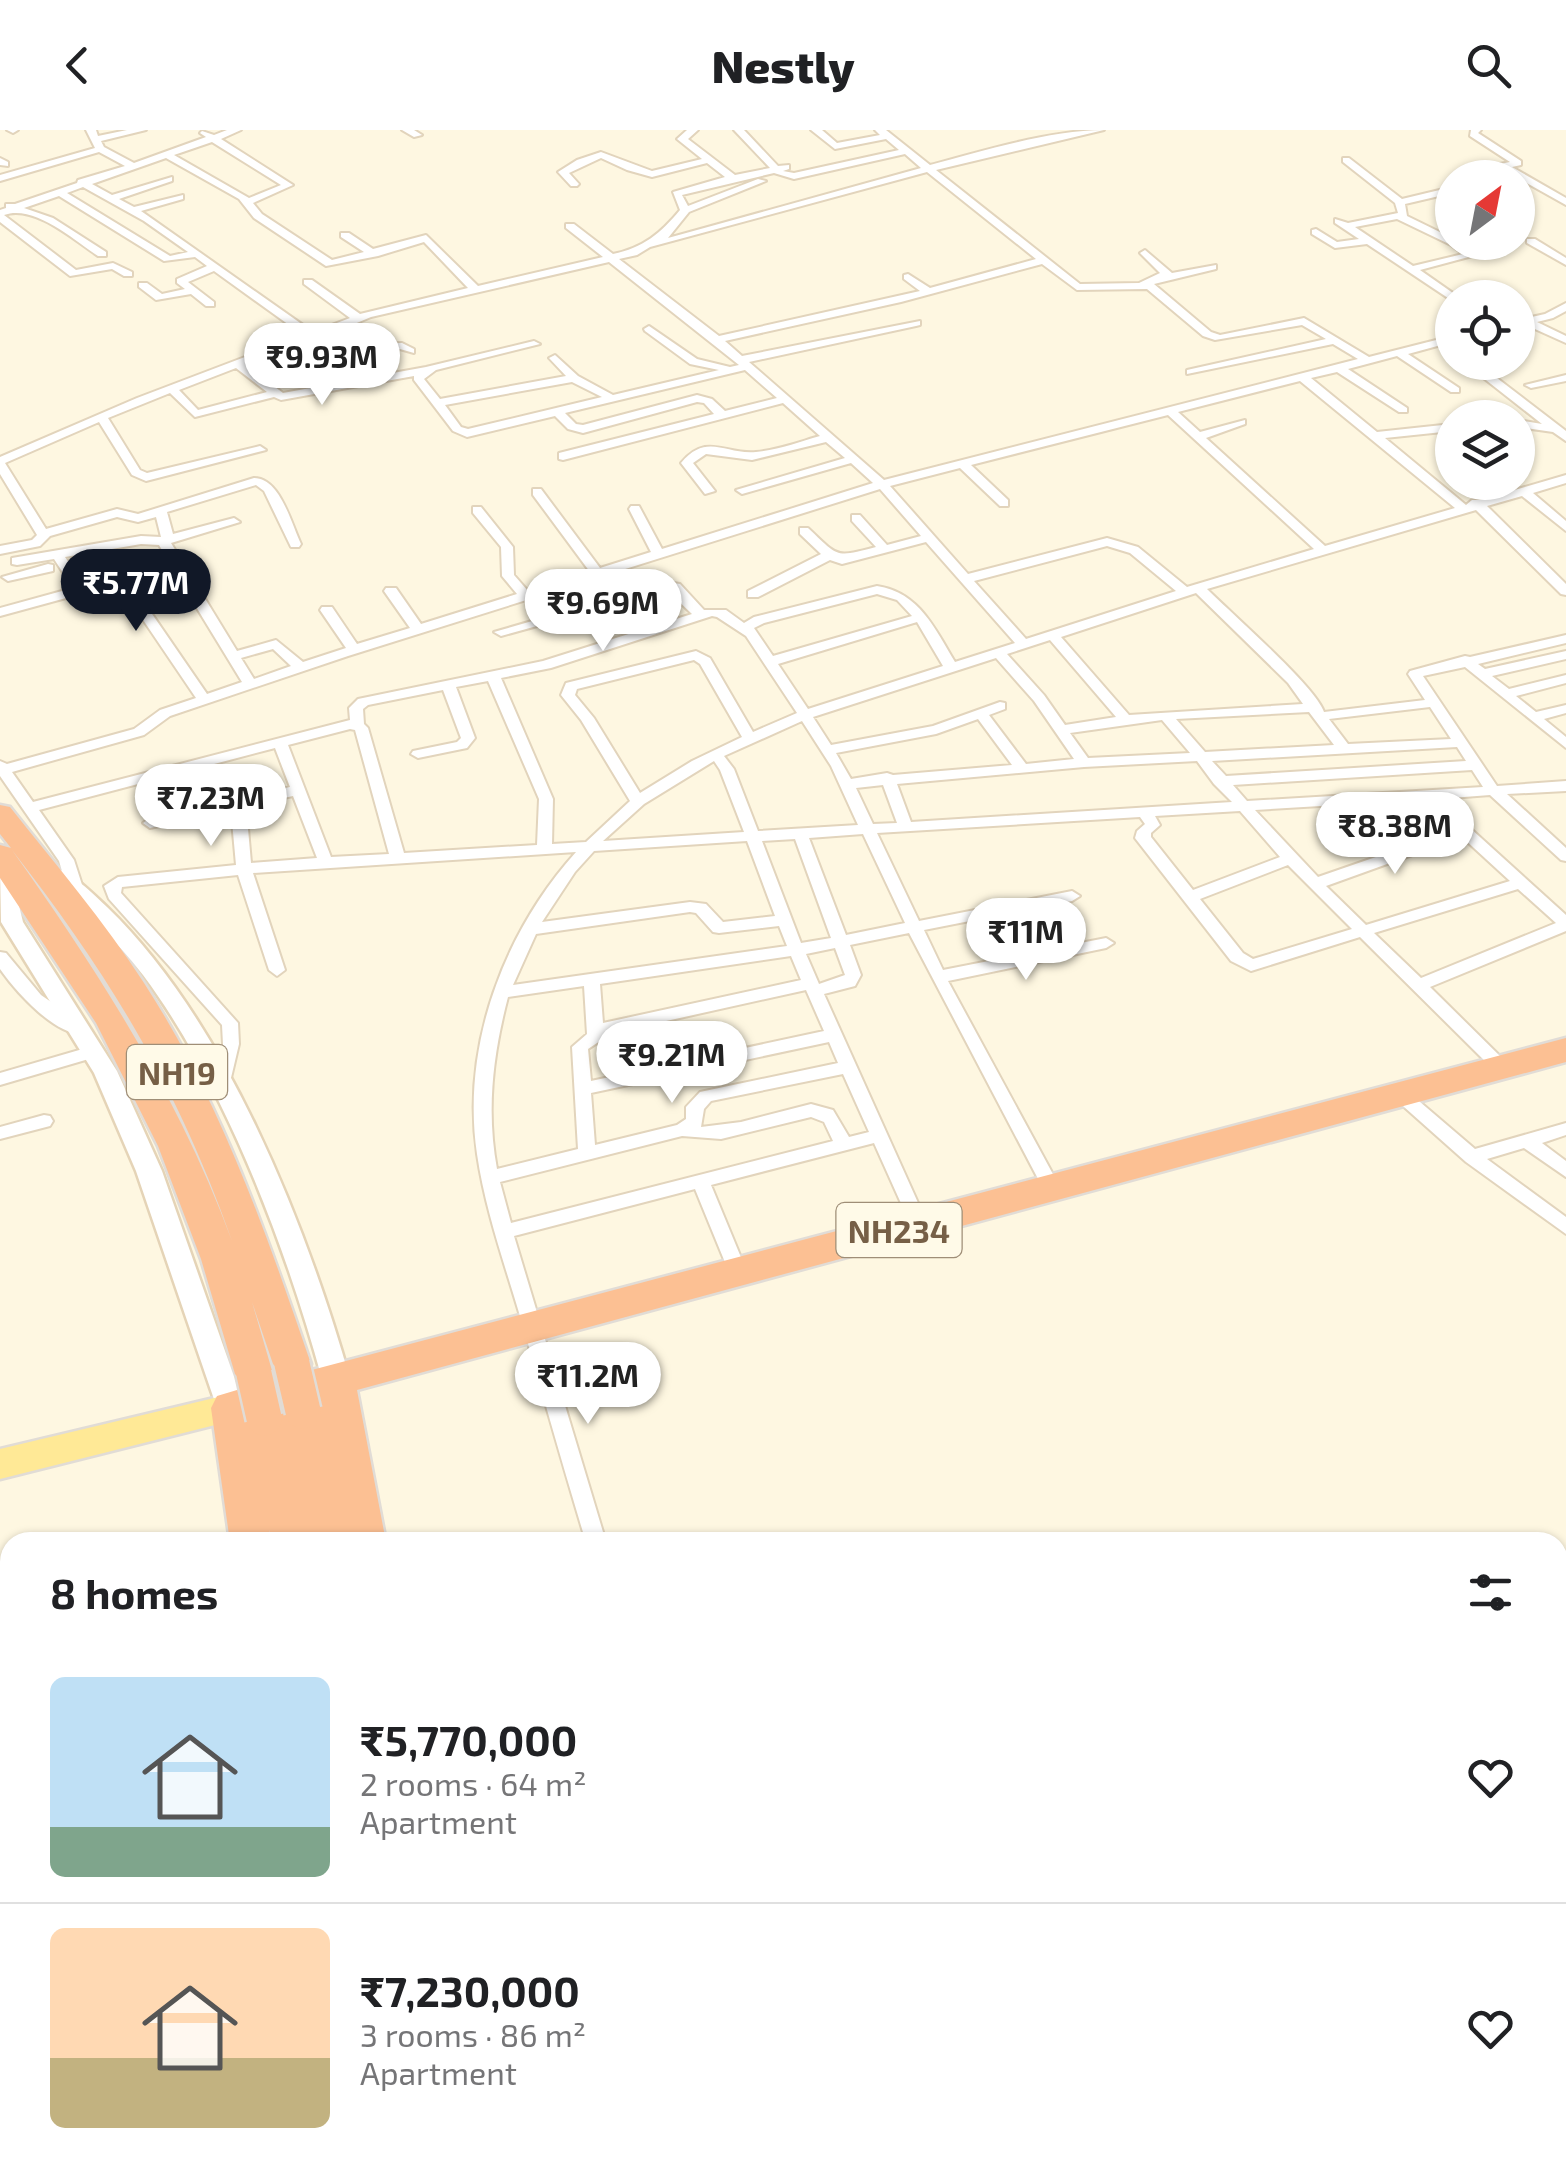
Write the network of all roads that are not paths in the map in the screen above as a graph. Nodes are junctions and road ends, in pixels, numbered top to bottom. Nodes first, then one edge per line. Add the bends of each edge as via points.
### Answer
1 (141, 130) edge
2 (200, 130) edge
3 (236, 130) edge
4 (695, 130) edge
5 (739, 130) edge
6 (816, 130) edge
7 (1099, 130) edge
8 (1476, 130) edge
9 (884, 133) edge
10 (211, 137) junction
11 (96, 139) edge
12 (907, 151) junction
13 (164, 153) junction
14 (851, 153) junction
15 (709, 160) junction
16 (1346, 160) dead end
17 (1516, 160) edge
18 (131, 165) junction
19 (930, 168) junction
20 (778, 171) junction
21 (0, 178) edge
22 (170, 180) dead end
23 (731, 180) junction
24 (81, 182) junction
25 (574, 184) dead end
26 (1535, 184) edge
27 (58, 191) junction
28 (1435, 194) edge
29 (179, 197) dead end
30 (109, 199) junction
31 (0, 202) edge
32 (248, 202) junction
33 (1400, 202) junction
34 (1566, 202) edge
35 (15, 208) junction
36 (685, 210) junction
37 (130, 212) junction
38 (0, 215) edge
39 (1398, 216) junction
40 (570, 226) dead end
41 (1316, 232) dead end
42 (1435, 233) edge
43 (345, 235) dead end
44 (1369, 241) junction
45 (1535, 243) edge
46 (648, 245) junction
47 (1145, 253) dead end
48 (102, 254) dead end
49 (196, 254) junction
50 (374, 254) junction
51 (614, 259) junction
52 (1044, 260) junction
53 (1451, 260) edge
54 (1566, 262) edge
55 (215, 267) junction
56 (1212, 267) dead end
57 (946, 268) dead end
58 (1412, 269) junction
59 (128, 274) dead end
60 (908, 277) dead end
61 (1164, 278) junction
62 (308, 282) dead end
63 (964, 282) junction
64 (1144, 284) junction
65 (1435, 285) edge
66 (143, 286) dead end
67 (475, 289) junction
68 (192, 290) junction
69 (929, 292) junction
70 (210, 304) dead end
71 (1566, 306) edge
72 (839, 313) junction
73 (1535, 317) edge
74 (352, 322) junction
75 (916, 324) dead end
76 (1535, 327) edge
77 (649, 329) dead end
78 (864, 334) junction
79 (314, 338) junction
80 (718, 340) junction
81 (1337, 340) junction
82 (1566, 340) edge
83 (534, 344) dead end
84 (1435, 347) edge
85 (410, 351) dead end
86 (1401, 354) junction
87 (555, 358) dead end
88 (1370, 362) junction
89 (239, 365) junction
90 (743, 365) junction
91 (1340, 369) junction
92 (426, 370) junction
93 (1191, 372) dead end
94 (574, 378) junction
95 (1303, 378) junction
96 (1566, 378) edge
97 (1492, 380) edge
98 (1532, 385) dead end
99 (172, 389) junction
100 (1455, 390) dead end
101 (272, 394) junction
102 (786, 399) junction
103 (613, 400) junction
104 (437, 403) junction
105 (1169, 410) junction
106 (1403, 410) dead end
107 (558, 413) junction
108 (722, 415) junction
109 (102, 418) junction
110 (1241, 422) dead end
111 (1535, 427) edge
112 (589, 428) junction
113 (1435, 429) edge
114 (1562, 433) edge
115 (1199, 436) junction
116 (1374, 436) junction
117 (830, 438) junction
118 (260, 450) dead end
119 (854, 459) junction
120 (0, 462) edge
121 (962, 463) junction
122 (1566, 479) edge
123 (882, 484) junction
124 (1535, 487) edge
125 (742, 490) dead end
126 (708, 491) dead end
127 (537, 492) dead end
128 (1488, 500) edge
129 (1535, 500) edge
130 (1004, 503) dead end
131 (1470, 505) junction
132 (636, 509) dead end
133 (476, 510) dead end
134 (158, 512) junction
135 (856, 518) dead end
136 (234, 522) dead end
137 (1566, 527) edge
138 (804, 531) dead end
139 (44, 534) junction
140 (932, 537) junction
141 (165, 541) junction
142 (295, 544) dead end
143 (0, 550) edge
144 (885, 550) junction
145 (1322, 550) junction
146 (658, 554) junction
147 (830, 555) junction
148 (60, 560) junction
149 (17, 562) dead end
150 (176, 564) junction
151 (598, 574) junction
152 (8, 576) dead end
153 (969, 578) junction
154 (391, 590) dead end
155 (1192, 590) junction
156 (79, 591) junction
157 (1566, 591) edge
158 (753, 594) dead end
159 (526, 597) junction
160 (327, 610) dead end
161 (0, 612) edge
162 (701, 615) junction
163 (918, 618) junction
164 (419, 630) junction
165 (501, 632) dead end
166 (749, 634) junction
167 (1052, 635) junction
168 (1023, 644) junction
169 (1565, 644) edge
170 (354, 649) junction
171 (998, 652) junction
172 (232, 656) junction
173 (1465, 660) junction
174 (769, 662) junction
175 (300, 667) junction
176 (952, 667) junction
177 (492, 674) junction
178 (1482, 674) junction
179 (1566, 679) edge
180 (447, 683) junction
181 (250, 684) junction
182 (1506, 694) junction
183 (204, 700) junction
184 (1432, 703) junction
185 (1000, 706) dead end
186 (1566, 709) edge
187 (1319, 711) junction
188 (805, 715) junction
189 (983, 716) junction
190 (1166, 716) junction
191 (1534, 717) junction
192 (1126, 720) junction
193 (357, 725) junction
194 (1064, 730) junction
195 (750, 738) junction
196 (1564, 740) edge
197 (280, 743) junction
198 (1458, 743) junction
199 (828, 750) junction
200 (1345, 750) junction
201 (418, 754) dead end
202 (717, 756) junction
203 (1199, 756) junction
204 (1084, 764) junction
205 (1474, 765) junction
206 (1022, 768) junction
207 (1, 769) edge
208 (887, 778) junction
209 (1219, 781) junction
210 (846, 784) junction
211 (1566, 786) edge
212 (1492, 789) junction
213 (299, 790) junction
214 (1424, 794) junction
215 (638, 802) junction
216 (238, 803) junction
217 (1239, 805) junction
218 (14, 811) edge
219 (1144, 812) junction
220 (150, 823) dead end
221 (906, 827) junction
222 (867, 829) junction
223 (1463, 832) junction
224 (800, 834) junction
225 (752, 836) junction
226 (587, 848) junction
227 (544, 850) junction
228 (0, 855) edge
229 (1566, 856) edge
230 (398, 858) junction
231 (1290, 859) junction
232 (326, 863) junction
233 (40, 866) junction
234 (244, 870) junction
235 (0, 872) edge
236 (1520, 883) junction
237 (1315, 884) junction
238 (76, 891) junction
239 (1072, 896) dead end
240 (1190, 898) junction
241 (784, 920) junction
242 (1566, 925) edge
243 (914, 928) junction
244 (531, 929) junction
245 (1363, 930) junction
246 (841, 940) junction
247 (1106, 944) dead end
248 (796, 950) junction
249 (0, 957) edge
250 (277, 970) dead end
251 (938, 976) junction
252 (592, 979) junction
253 (1420, 985) junction
254 (813, 987) junction
255 (502, 992) junction
256 (595, 1033) junction
257 (834, 1035) junction
258 (87, 1041) junction
259 (1566, 1050) edge
260 (849, 1067) junction
261 (1500, 1067) junction
262 (0, 1079) edge
263 (222, 1082) junction
264 (581, 1089) junction
265 (1400, 1094) junction
266 (44, 1122) dead end
267 (1566, 1129) edge
268 (682, 1130) junction
269 (0, 1133) edge
270 (878, 1136) junction
271 (1526, 1142) junction
272 (844, 1145) junction
273 (587, 1155) junction
274 (1472, 1157) junction
275 (1566, 1170) edge
276 (492, 1178) junction
277 (700, 1183) junction
278 (1052, 1190) junction
279 (919, 1224) junction
280 (1566, 1228) edge
281 (505, 1231) junction
282 (738, 1272) junction
283 (532, 1325) junction
284 (336, 1379) junction
285 (266, 1412) junction
286 (0, 1464) edge
287 (251, 1532) edge
288 (290, 1532) edge
289 (324, 1532) edge
290 (364, 1532) edge
291 (593, 1532) edge

1 - 11 street
2 - 10 street
3 - 10 street
4 - 15 street via 682,139
5 - 20 street
6 - 14 street
7 - 19 street
8 - 17 street
9 - 12 street
9 - 14 street
10 - 13 street
10 - 32 street via 288,185
11 - 18 street
11 - 21 street
12 - 14 street
12 - 19 street
13 - 18 street
13 - 32 street
14 - 20 street
15 - 23 street
15 - 25 street via 647,173 612,154 598,154 563,172
16 - 33 street
18 - 24 street
19 - 46 street
19 - 52 street
20 - 23 street
20 - 36 street
22 - 30 street
23 - 36 street via 678,193
24 - 27 street
24 - 30 street
26 - 34 street
27 - 35 street
27 - 49 street via 168,259
28 - 33 street
29 - 37 street
30 - 37 street
31 - 35 street
32 - 50 street via 258,216 330,264
33 - 39 street via 1406,212
35 - 38 street
35 - 48 street via 50,220
36 - 46 street via 668,233
37 - 49 street
38 - 59 street via 74,274 112,266
39 - 42 street
39 - 44 street via 1342,224
40 - 51 street
41 - 44 street via 1335,245
43 - 50 street
44 - 58 street
45 - 54 street
46 - 51 street
47 - 61 street via 1166,272
49 - 55 street
50 - 67 street via 430,239
51 - 67 street
51 - 80 street
52 - 63 street
52 - 64 street via 1085,289
53 - 58 street
55 - 68 street via 182,279
55 - 79 street
56 - 61 street
57 - 63 street
58 - 65 street
60 - 69 street
61 - 64 street
62 - 74 street
63 - 69 street
64 - 81 street via 1213,337 1304,321
66 - 68 street via 160,298
67 - 74 street
68 - 70 street
69 - 72 street
71 - 73 street
72 - 78 street
72 - 80 street
74 - 79 street
74 - 85 street via 374,348
75 - 78 street
76 - 82 street
77 - 90 street via 694,362
78 - 90 street
79 - 89 street
80 - 90 street
81 - 88 street
81 - 93 street
83 - 92 street
84 - 86 street
86 - 88 street
86 - 100 street
87 - 94 street
88 - 91 street
89 - 99 street
89 - 101 street
90 - 102 street
90 - 103 street
91 - 95 street
91 - 106 street
92 - 101 street
92 - 104 street via 418,378
94 - 103 street
94 - 104 street
95 - 105 street
95 - 116 street
96 - 98 street
97 - 114 street
99 - 101 street via 195,414
99 - 109 street
102 - 108 street
102 - 117 street
103 - 107 street
104 - 107 street via 466,433
105 - 115 street
105 - 121 street
107 - 112 street via 572,428
108 - 112 street via 697,398
108 - 112 street via 567,461 560,449 591,440
109 - 118 street via 136,472 146,477
109 - 120 street
110 - 115 street
111 - 114 street
113 - 116 street
115 - 145 street
116 - 131 street
117 - 119 street
117 - 126 street via 750,456 724,448 690,458 687,463
119 - 123 street
119 - 125 street
120 - 139 street
121 - 123 street
121 - 130 street
122 - 124 street
123 - 140 street
123 - 146 street
127 - 151 street
128 - 131 street
129 - 137 street
131 - 145 street
131 - 157 street
132 - 146 street
133 - 159 street via 506,547 508,576
134 - 139 street via 138,518 117,512
134 - 141 street
134 - 142 street via 262,482
135 - 144 street
136 - 141 street
138 - 147 street
139 - 143 street
140 - 144 street
140 - 153 street
141 - 148 street via 141,540
141 - 150 street
144 - 147 street via 849,560
145 - 155 street
146 - 151 street
147 - 158 street
148 - 149 street
148 - 152 street
148 - 156 street
150 - 156 street
150 - 172 street
151 - 159 street
153 - 155 street via 1107,542 1134,550
153 - 168 street
154 - 164 street
155 - 167 street
155 - 187 street
156 - 161 street
156 - 183 street via 90,605 134,598
159 - 164 street
160 - 170 street
162 - 165 street via 666,586
162 - 166 street via 720,613
162 - 177 street via 546,665
163 - 166 street via 901,595 876,590 759,620 747,627
163 - 174 street
163 - 176 street
164 - 170 street
166 - 174 street
167 - 168 street
167 - 192 street
168 - 171 street
169 - 173 street
169 - 178 street
170 - 175 street
171 - 176 street
171 - 194 street
172 - 175 street via 276,644
172 - 181 street
173 - 178 street
173 - 184 street via 1415,674
174 - 188 street
175 - 181 street
176 - 188 street
177 - 180 street
177 - 227 street via 546,799
178 - 182 street
179 - 182 street
180 - 193 street via 363,702 356,708
180 - 201 street via 468,738
181 - 183 street
182 - 191 street
183 - 207 street via 165,713 138,732
184 - 187 street
184 - 198 street
185 - 189 street
186 - 191 street
187 - 190 street
187 - 200 street
188 - 195 street
188 - 199 street
189 - 199 street
189 - 206 street
190 - 192 street
190 - 203 street
191 - 196 street
192 - 194 street
193 - 197 street
193 - 230 street
194 - 204 street
195 - 202 street
195 - 215 street via 696,655 571,686 568,695
197 - 213 street
197 - 218 street
198 - 200 street
198 - 205 street
199 - 210 street
200 - 203 street
202 - 215 street
202 - 225 street
203 - 204 street
203 - 209 street
204 - 206 street
205 - 209 street
205 - 212 street
206 - 208 street
207 - 218 street
208 - 210 street
208 - 221 street
209 - 217 street
210 - 222 street
211 - 212 street
212 - 214 street
212 - 229 street
213 - 216 street
213 - 232 street
214 - 217 street
214 - 223 street
215 - 226 street
216 - 220 street
216 - 234 street
217 - 219 street
217 - 231 street
218 - 233 highway, NH19
218 - 238 street via 66,860
219 - 221 street
219 - 240 street via 1153,825 1144,838
221 - 222 street
222 - 224 street
222 - 243 street
223 - 236 street
223 - 237 street
224 - 225 street
224 - 246 street
225 - 226 street
225 - 241 street
226 - 227 street
226 - 244 street
227 - 230 street
228 - 285 highway, NH19, bridge via 141,1074 236,1305
230 - 232 street
231 - 237 street
231 - 240 street
232 - 234 street
233 - 238 main road
233 - 285 highway, NH19, bridge via 111,959 183,1082 247,1228 292,1364
234 - 250 street
234 - 263 street via 126,879 111,890 225,1014 232,1031
235 - 258 main road via 12,922
236 - 242 street
236 - 245 street
237 - 245 street
238 - 263 main road via 125,934 160,977
239 - 243 street
240 - 245 street via 1237,957 1252,965
241 - 244 street via 720,928 700,908 690,908
241 - 248 street
242 - 253 street
243 - 246 street
243 - 251 street
244 - 255 street
245 - 253 street
246 - 248 street
246 - 254 street via 852,979
247 - 251 street
248 - 252 street
248 - 254 street
249 - 258 street via 26,994
251 - 278 street
252 - 255 street
252 - 256 street
253 - 261 street
254 - 256 street
254 - 257 street
255 - 276 street via 482,1089
256 - 264 street via 580,1047
257 - 260 street
257 - 264 street
258 - 262 street
258 - 285 main road
259 - 261 highway, NH234
260 - 268 street via 706,1096 694,1122
260 - 270 street
261 - 265 highway, NH234
263 - 284 main road via 303,1267
264 - 273 street
265 - 274 street
265 - 278 highway, NH234
266 - 269 street
267 - 271 street
268 - 272 street via 721,1134 814,1111 831,1119
268 - 273 street
270 - 272 street
270 - 279 street
271 - 274 street
271 - 275 street
272 - 277 street
273 - 276 street
274 - 280 street
276 - 281 street
277 - 281 street
277 - 282 street
278 - 279 highway, NH234
279 - 282 highway, NH234
281 - 283 street
282 - 283 highway, NH234
283 - 284 highway, NH234
283 - 291 street
284 - 285 highway, NH234
284 - 290 highway
285 - 286 main road
285 - 287 highway
285 - 288 highway, NH19
285 - 289 highway, NH19

